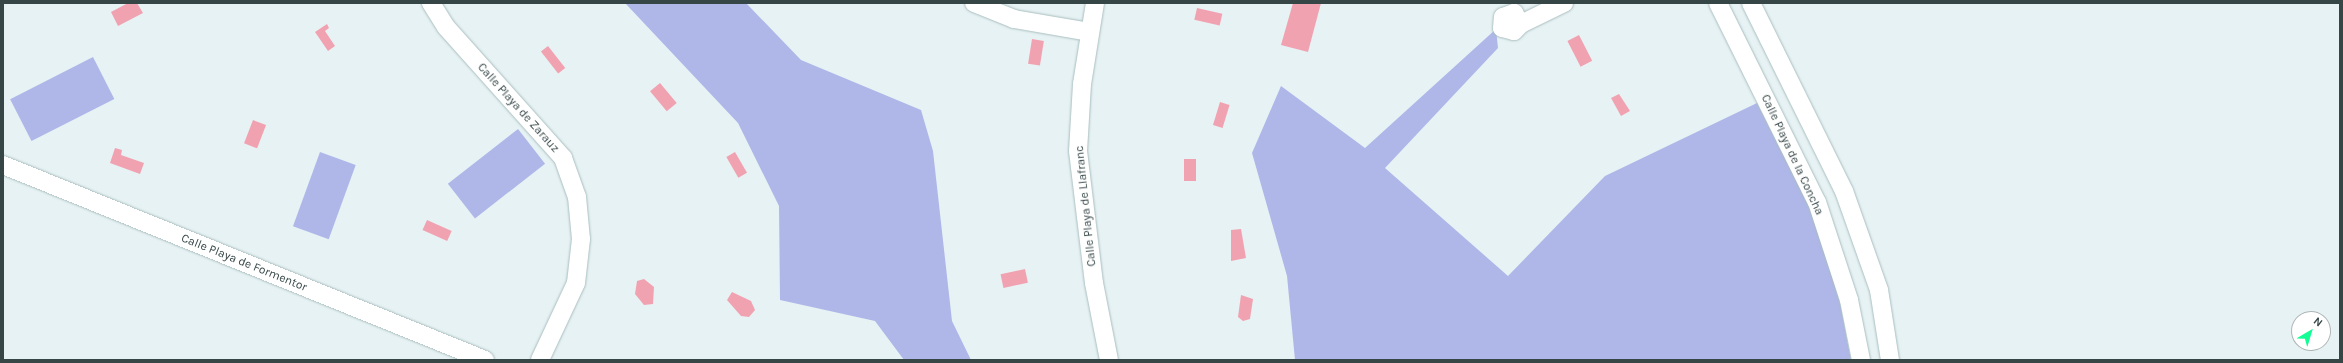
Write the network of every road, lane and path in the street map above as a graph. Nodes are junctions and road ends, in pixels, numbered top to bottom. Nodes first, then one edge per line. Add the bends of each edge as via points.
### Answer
1 (431, 3) edge
2 (974, 3) edge
3 (1095, 3) edge
4 (1564, 3) edge
5 (1718, 3) edge
6 (1751, 3) edge
7 (1522, 24) dead end
8 (1089, 32) junction
9 (3, 166) edge
10 (485, 360) edge
11 (540, 360) edge
12 (1109, 360) edge
13 (1861, 360) edge
14 (1890, 360) edge

1 - 11 street, Calle Playa de Zarauz via 446,27 563,158 577,197 581,239 576,283
2 - 8 street via 1014,19
3 - 8 street, Calle Playa de Llafranc
4 - 7 street
5 - 13 street, Calle Playa de la Concha via 1817,202 1849,300
6 - 14 street via 1844,191 1879,290
8 - 12 street, Calle Playa de Llafranc via 1082,84 1078,151 1094,283
9 - 10 street, Calle Playa de Formentor

